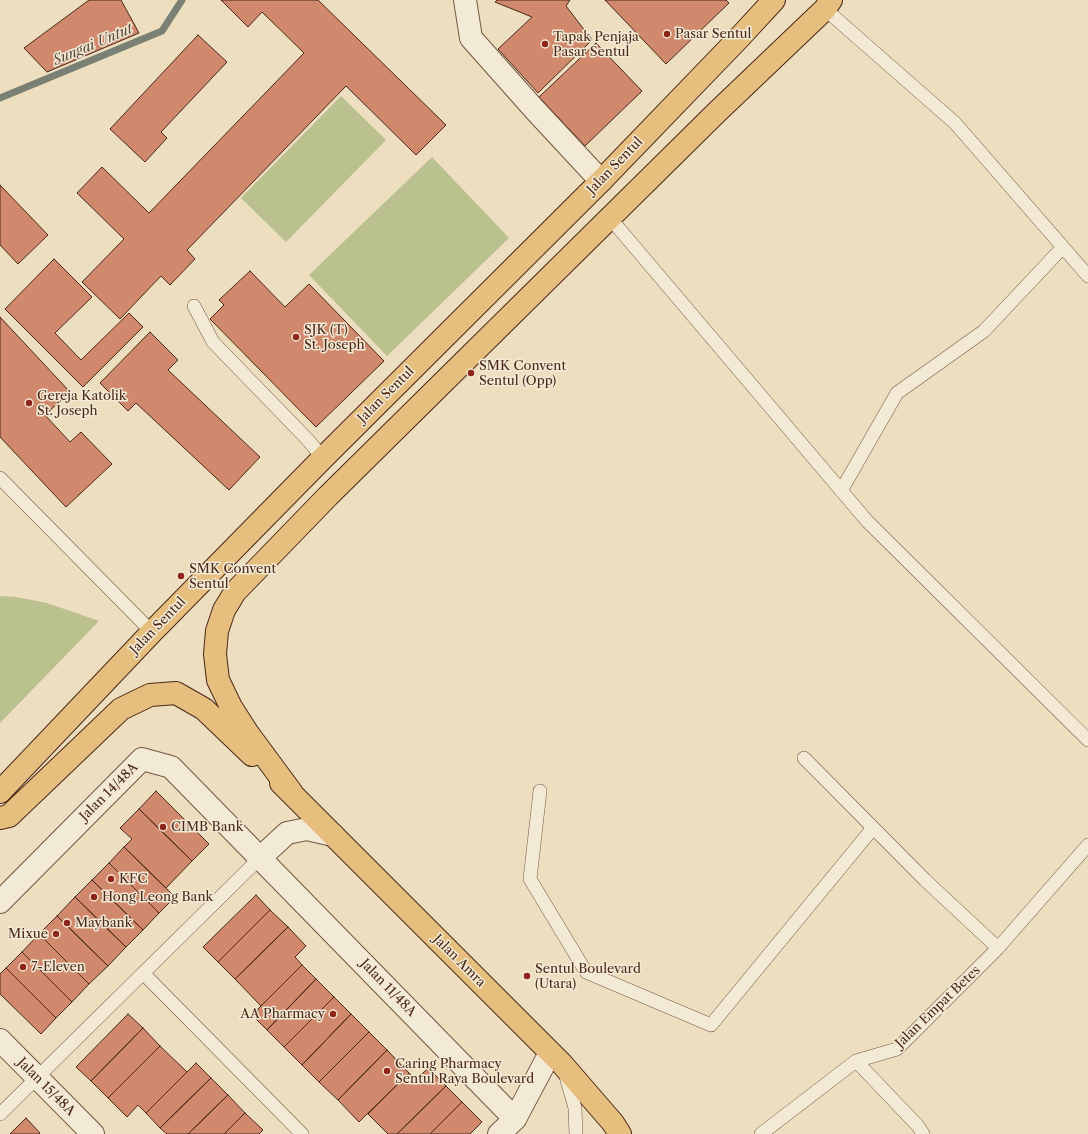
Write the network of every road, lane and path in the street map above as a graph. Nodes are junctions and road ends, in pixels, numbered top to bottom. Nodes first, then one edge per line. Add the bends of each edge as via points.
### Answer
1 (465, 0) edge
2 (774, 0) edge
3 (828, 4) edge
4 (601, 181) junction
5 (610, 218) junction
6 (1063, 247) junction
7 (1088, 276) edge
8 (194, 306) dead end
9 (322, 458) junction
10 (0, 478) edge
11 (841, 490) junction
12 (152, 632) junction
13 (1088, 740) edge
14 (804, 758) dead end
15 (540, 791) dead end
16 (0, 792) edge
17 (292, 793) junction
18 (0, 818) edge
19 (873, 828) junction
20 (333, 835) junction
21 (1088, 845) edge
22 (260, 858) junction
23 (0, 902) edge
24 (998, 948) junction
25 (143, 973) junction
26 (0, 1040) edge
27 (556, 1059) junction
28 (856, 1061) junction
29 (37, 1078) junction
30 (0, 1114) edge
31 (515, 1119) junction
32 (93, 1134) edge
33 (302, 1134) edge
34 (500, 1134) edge
35 (576, 1134) edge
36 (620, 1134) edge
37 (761, 1134) edge
38 (922, 1134) edge

1 - 4 street via 471,38
2 - 4 main road, Jalan Sentul
3 - 5 main road
3 - 6 lane via 955,123
4 - 9 main road, Jalan Sentul
5 - 11 lane
5 - 17 main road via 328,496 235,592 224,610 215,646 218,680 247,732
6 - 7 lane
6 - 11 lane via 984,331 897,393
8 - 9 lane via 213,342 308,440
9 - 12 main road, Jalan Sentul
10 - 12 lane
11 - 13 lane via 867,521
12 - 16 main road, Jalan Sentul
14 - 19 lane
15 - 19 lane via 530,879 586,972 712,1025
17 - 18 main road via 204,709 176,693 150,695 121,709 9,816
17 - 20 main road, Jalan Amra
19 - 24 lane
20 - 22 street via 307,829 287,833
20 - 27 main road, Jalan Amra
21 - 24 lane, Jalan Empat Betes
22 - 23 street, Jalan 14/48A via 171,767 142,759
22 - 25 lane
22 - 31 street, Jalan 11/48A
24 - 28 lane, Jalan Empat Betes via 897,1049
25 - 29 lane
25 - 33 lane
26 - 29 street, Jalan 15/48A
27 - 31 street
27 - 35 lane via 575,1108
27 - 36 main road, Jalan Amra
28 - 37 lane, Jalan Empat Betes
28 - 38 lane via 918,1126
29 - 30 lane
29 - 32 street, Jalan 15/48A
31 - 34 street

